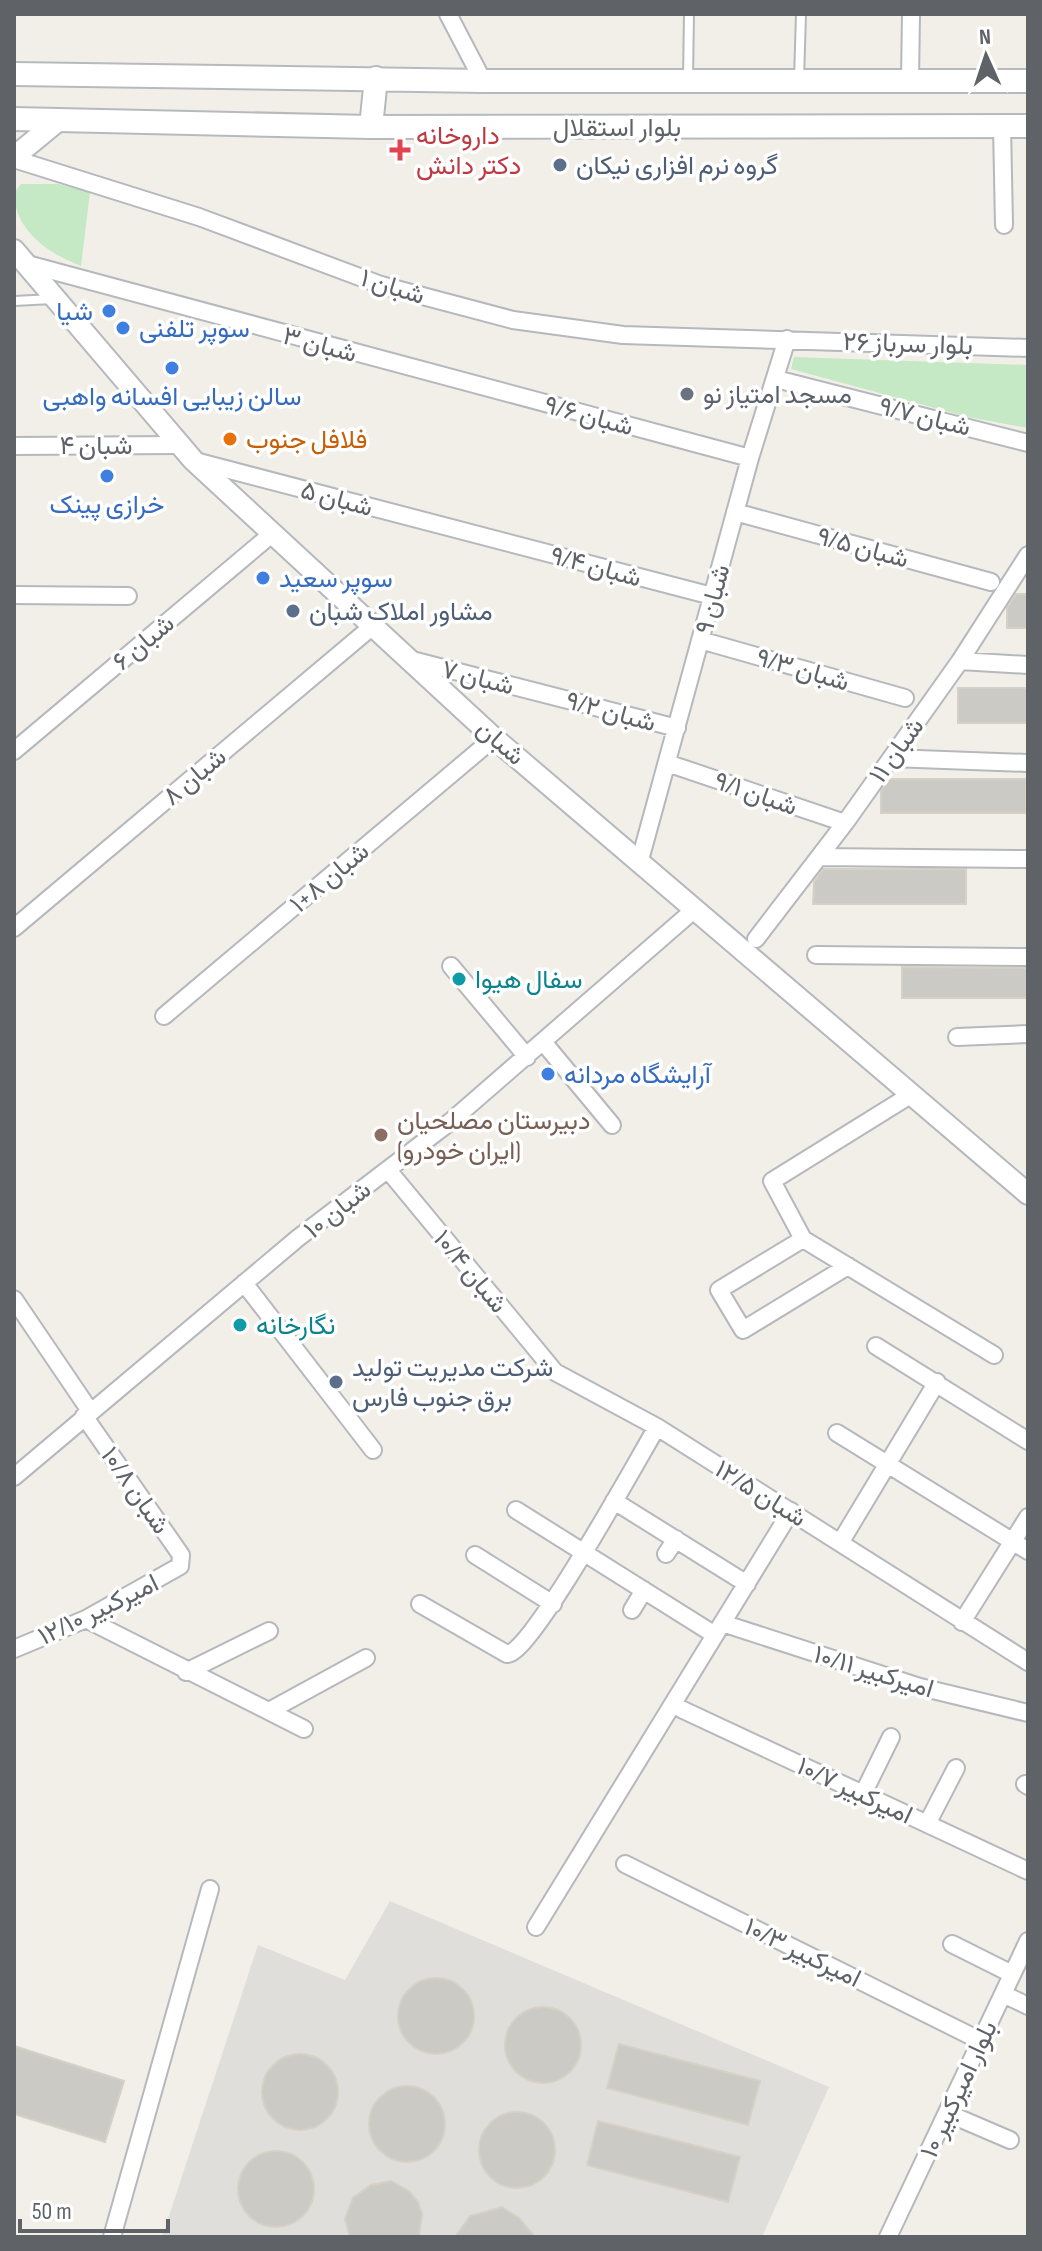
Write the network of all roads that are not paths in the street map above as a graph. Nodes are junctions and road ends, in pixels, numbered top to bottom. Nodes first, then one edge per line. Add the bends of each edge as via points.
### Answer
1 (448, 14) edge
2 (689, 14) edge
3 (801, 14) edge
4 (911, 14) edge
5 (14, 74) edge
6 (376, 78) junction
7 (799, 79) junction
8 (688, 80) junction
9 (910, 80) junction
10 (483, 81) junction
11 (1028, 81) edge
12 (14, 119) edge
13 (59, 120) junction
14 (1002, 126) junction
15 (1028, 126) edge
16 (371, 127) junction
17 (14, 158) edge
18 (1004, 225) dead end
19 (20, 257) edge
20 (57, 299) junction
21 (14, 301) edge
22 (787, 339) junction
23 (1028, 348) edge
24 (428, 373) joint
25 (776, 379) junction
26 (1028, 443) edge
27 (178, 445) junction
28 (14, 446) edge
29 (750, 458) junction
30 (193, 460) junction
31 (735, 512) junction
32 (273, 533) junction
33 (481, 536) joint
34 (1026, 562) edge
35 (991, 582) dead end
36 (14, 595) edge
37 (128, 596) dead end
38 (712, 596) junction
39 (374, 625) junction
40 (700, 640) junction
41 (412, 660) junction
42 (960, 661) junction
43 (1028, 665) edge
44 (545, 694) joint
45 (905, 698) dead end
46 (677, 728) junction
47 (494, 738) junction
48 (14, 751) edge
49 (891, 758) junction
50 (667, 763) junction
51 (1028, 763) edge
52 (845, 823) junction
53 (819, 857) junction
54 (1028, 859) edge
55 (640, 860) junction
56 (695, 909) junction
57 (14, 928) edge
58 (756, 939) dead end
59 (816, 955) dead end
60 (1028, 957) edge
61 (451, 966) dead end
62 (164, 1016) dead end
63 (1028, 1034) edge
64 (957, 1037) dead end
65 (544, 1043) junction
66 (527, 1057) junction
67 (912, 1094) junction
68 (612, 1125) dead end
69 (388, 1170) junction
70 (1028, 1194) edge
71 (803, 1239) junction
72 (848, 1266) junction
73 (244, 1283) junction
74 (14, 1299) edge
75 (876, 1346) dead end
76 (994, 1355) dead end
77 (555, 1372) joint
78 (937, 1382) junction
79 (87, 1413) junction
80 (657, 1427) junction
81 (837, 1433) dead end
82 (1028, 1441) edge
83 (373, 1450) dead end
84 (890, 1464) junction
85 (14, 1477) edge
86 (614, 1501) junction
87 (516, 1510) dead end
88 (791, 1511) junction
89 (1028, 1517) edge
90 (1012, 1541) junction
91 (840, 1543) junction
92 (584, 1551) junction
93 (1028, 1551) edge
94 (475, 1555) dead end
95 (180, 1566) joint
96 (747, 1584) junction
97 (644, 1590) junction
98 (420, 1604) dead end
99 (553, 1604) junction
100 (632, 1610) dead end
101 (86, 1619) junction
102 (962, 1622) junction
103 (719, 1629) junction
104 (269, 1631) dead end
105 (14, 1649) edge
106 (366, 1658) dead end
107 (1028, 1662) edge
108 (186, 1672) junction
109 (681, 1709) dead end
110 (269, 1711) junction
111 (1028, 1713) edge
112 (304, 1729) dead end
113 (891, 1737) dead end
114 (956, 1768) dead end
115 (863, 1794) junction
116 (927, 1824) junction
117 (625, 1864) dead end
118 (1028, 1871) edge
119 (210, 1889) dead end
120 (536, 1927) dead end
121 (1028, 1941) edge
122 (952, 1944) dead end
123 (1012, 1974) junction
124 (1003, 1994) junction
125 (1028, 2006) edge
126 (981, 2041) junction
127 (947, 2113) junction
128 (1010, 2140) dead end
129 (894, 2235) edge
130 (112, 2237) edge

1 - 10 street
2 - 8 lane
3 - 7 lane
4 - 9 street
5 - 6 main road, بلوار استقلال
6 - 10 main road, بلوار استقلال
6 - 16 main road
7 - 8 main road, بلوار استقلال
7 - 9 main road, بلوار استقلال
8 - 10 main road, بلوار استقلال
9 - 11 main road, بلوار استقلال
12 - 13 main road, بلوار استقلال
13 - 16 main road, بلوار استقلال
13 - 17 street
14 - 15 main road, بلوار استقلال
14 - 16 main road, بلوار استقلال
14 - 18 street
17 - 22 street, ۱ شبان via 199,217 381,285 513,320 623,335
19 - 20 street, شبان
19 - 24 street, ۳ شبان
20 - 21 lane
20 - 27 street, شبان
22 - 23 street, ۲۶ بلوار سرباز
22 - 25 street, ۹ شبان
24 - 29 street, ۹/۶ شبان
25 - 26 street, ۹/۷ شبان
25 - 29 street, ۹ شبان
27 - 28 street, ۴ شبان
27 - 30 street, شبان
29 - 31 street, ۹ شبان
30 - 32 street, شبان
30 - 33 street, ۵ شبان
31 - 35 street, ۹/۵ شبان
31 - 38 street, ۹ شبان
32 - 39 street, شبان
32 - 48 street, ۶ شبان
33 - 38 street, ۹/۴ شبان
34 - 42 street, ۱۱ شبان
36 - 37 street
38 - 40 street, ۹ شبان
39 - 41 street, شبان
39 - 57 street, ۸ شبان
40 - 45 street, ۹/۳ شبان
40 - 46 street, ۹ شبان
41 - 44 street, ۷ شبان
41 - 47 street, شبان
42 - 43 street
42 - 49 street, ۱۱ شبان
44 - 46 street, ۹/۲ شبان
46 - 50 street, ۹ شبان
47 - 55 street, شبان
47 - 62 street, ۱+۸ شبان
49 - 51 street
49 - 52 street, ۱۱ شبان
50 - 52 street, ۹/۱ شبان
50 - 55 street, ۹ شبان
52 - 53 street, ۱۱ شبان
53 - 54 street
53 - 58 street, ۱۱ شبان
55 - 56 street, شبان
56 - 65 street, ۱۰ شبان
56 - 67 street, شبان
59 - 60 street
61 - 66 street
63 - 64 street
65 - 66 street, ۱۰ شبان
65 - 68 street
66 - 69 street, ۱۰ شبان
67 - 70 street, شبان
67 - 71 street via 772,1181
69 - 73 street, ۱۰ شبان
69 - 77 street, ۱۰/۴ شبان
71 - 72 street
71 - 72 street via 719,1290 743,1330
72 - 76 street
73 - 79 street, ۱۰ شبان
73 - 83 street
74 - 79 street, ۱۰/۸ شبان
75 - 78 street
77 - 80 street, ۱۲/۵ شبان
78 - 82 street
78 - 84 street
79 - 85 street, ۱۰ شبان
79 - 95 street, ۱۰/۸ شبان via 181,1555
80 - 86 street
80 - 88 street, ۱۲/۵ شبان
81 - 84 street
84 - 90 street
84 - 91 street
86 - 92 street
86 - 96 street via 671,1547
87 - 92 street, ۱۰/۱۱ امیرکبیر
88 - 91 street, ۱۲/۵ شبان
88 - 96 street
89 - 90 street
90 - 93 street
90 - 102 street
91 - 102 street, ۱۲/۵ شبان
92 - 97 street, ۱۰/۱۱ امیرکبیر
92 - 99 street
94 - 99 street
95 - 101 street, ۱۲/۱۰ امیرکبیر
96 - 103 street
97 - 100 street
97 - 103 street, ۱۰/۱۱ امیرکبیر
98 - 99 street via 513,1655
101 - 105 street, ۱۲/۱۰ امیرکبیر
101 - 108 street
102 - 107 street, ۱۲/۵ شبان
103 - 111 street, ۱۰/۱۱ امیرکبیر
103 - 120 street
104 - 108 street
106 - 110 street
108 - 110 street
109 - 115 street, ۱۰/۷ امیرکبیر
110 - 112 street
113 - 115 street
114 - 116 street
115 - 116 street, ۱۰/۷ امیرکبیر
116 - 118 street, ۱۰/۷ امیرکبیر
117 - 126 street, ۱۰/۳ امیرکبیر
119 - 130 street
121 - 123 street, ۱۰ بلوار امیرکبیر
122 - 123 street
123 - 124 street, ۱۰ بلوار امیرکبیر
124 - 125 street
124 - 126 street, ۱۰ بلوار امیرکبیر
126 - 127 street, ۱۰ بلوار امیرکبیر
127 - 128 street
127 - 129 street, ۱۰ بلوار امیرکبیر

